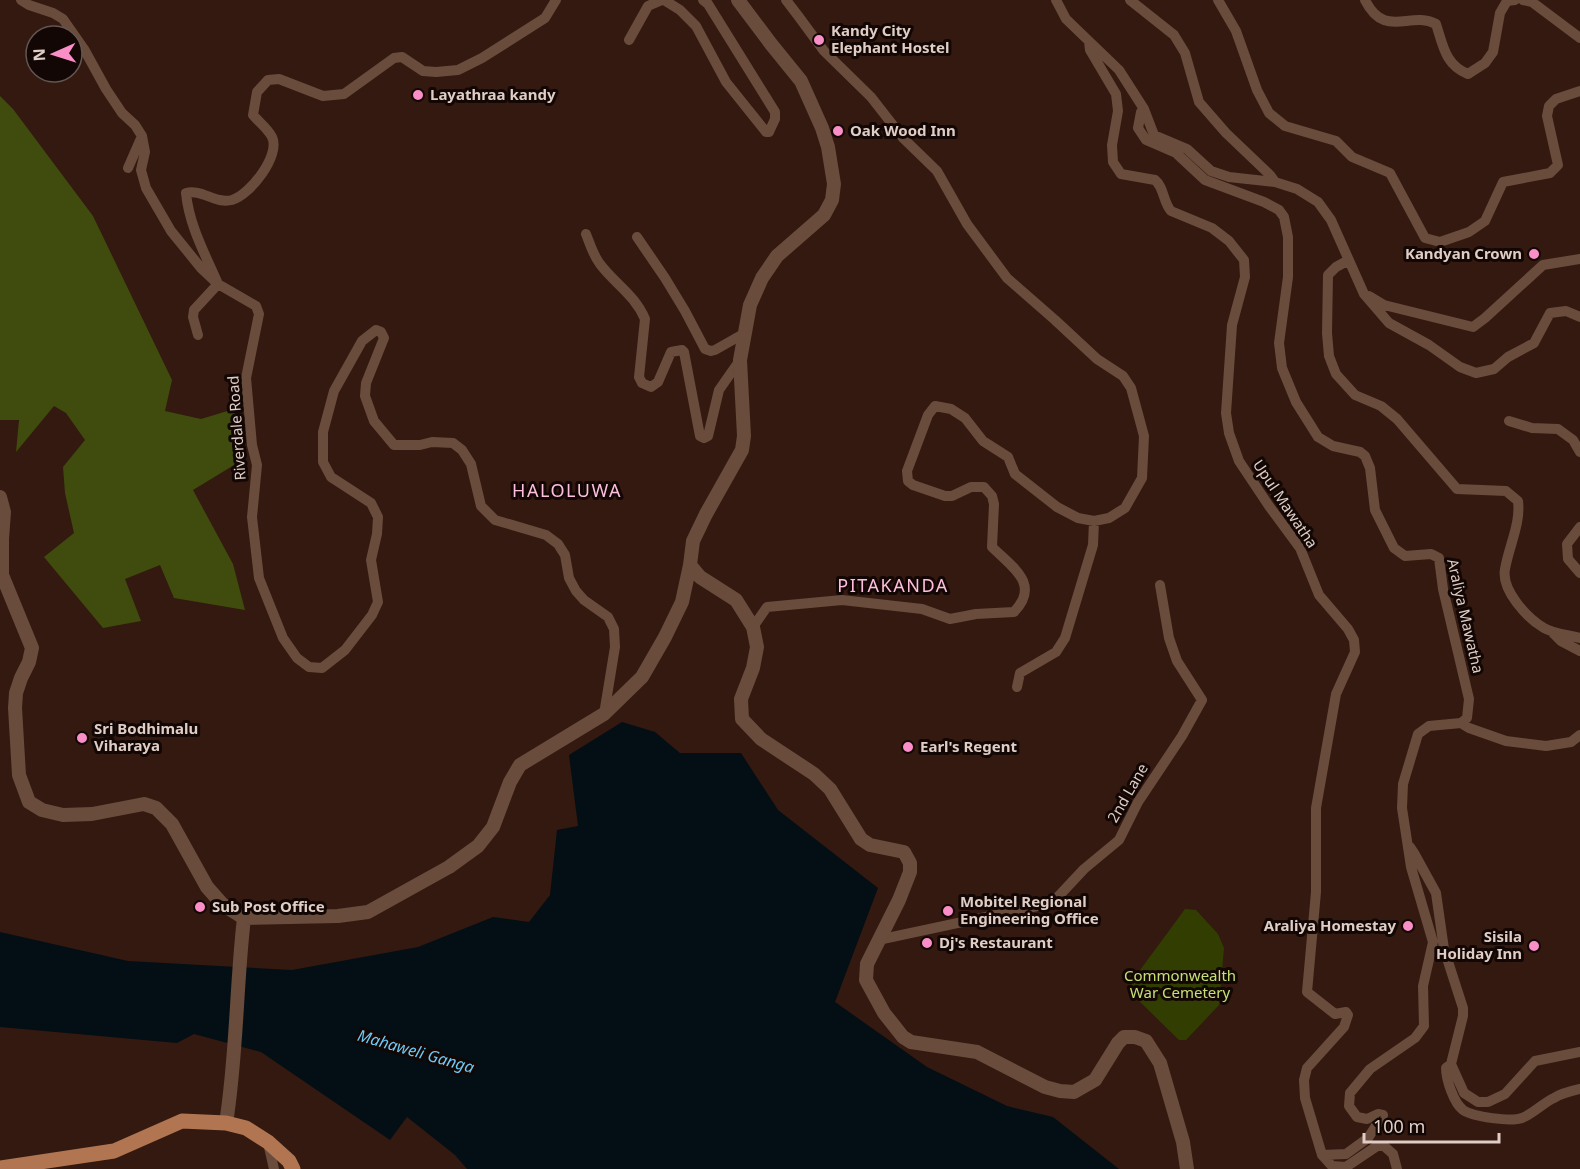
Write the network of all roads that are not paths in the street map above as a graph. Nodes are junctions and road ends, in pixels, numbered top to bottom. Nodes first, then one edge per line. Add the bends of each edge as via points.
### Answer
1 (21, 0) edge
2 (556, 0) edge
3 (663, 0) edge
4 (703, 0) edge
5 (738, 0) edge
6 (786, 0) edge
7 (1056, 0) edge
8 (1130, 0) edge
9 (1218, 0) edge
10 (1365, 0) edge
11 (1515, 0) edge
12 (1523, 0) edge
13 (1580, 38) edge
14 (629, 40) dead end
15 (1089, 42) junction
16 (1580, 91) edge
17 (1144, 109) junction
18 (142, 136) junction
19 (128, 168) dead end
20 (1275, 182) junction
21 (586, 234) dead end
22 (637, 237) dead end
23 (1580, 259) edge
24 (1349, 260) junction
25 (218, 284) junction
26 (1364, 294) junction
27 (1580, 317) edge
28 (745, 333) junction
29 (198, 335) dead end
30 (740, 360) junction
31 (1509, 421) dead end
32 (1580, 452) edge
33 (0, 497) edge
34 (1094, 521) junction
35 (1580, 528) edge
36 (690, 565) junction
37 (1580, 573) edge
38 (1160, 585) dead end
39 (753, 627) junction
40 (1551, 631) junction
41 (1580, 638) edge
42 (1580, 651) edge
43 (1017, 687) dead end
44 (604, 714) junction
45 (1461, 723) junction
46 (1580, 735) edge
47 (1407, 845) junction
48 (244, 918) junction
49 (878, 940) junction
50 (1580, 1053) edge
51 (1451, 1064) junction
52 (1580, 1089) edge
53 (226, 1123) junction
54 (268, 1142) junction
55 (1322, 1155) junction
56 (53, 1164) edge
57 (0, 1168) edge
58 (274, 1169) edge
59 (293, 1169) edge
60 (1187, 1169) edge
61 (1397, 1169) edge

1 - 18 street via 63,20 122,113
2 - 25 street via 545,18 458,70 423,71 402,57 394,58 344,94 323,96 279,80 268,80 256,92 253,115 272,138 270,159 262,175 233,200 219,201 194,191 186,193 188,210
3 - 4 street via 696,26 726,82 769,132 775,112
3 - 14 street via 648,6
5 - 28 street via 801,81 822,128 834,184 832,200 824,215 777,256 762,278 750,304
6 - 34 street via 824,51 937,171 967,224 1007,278 1131,387 1144,436 1142,478 1125,508 1109,518
7 - 15 street via 1066,19
8 - 20 street via 1174,35 1185,53 1199,102
9 - 16 street via 1236,31 1269,113 1286,126 1336,141 1352,157 1390,173 1425,238 1440,242 1469,232 1485,221 1503,182 1550,174 1558,165 1547,116 1549,106 1556,99
10 - 11 street via 1373,13 1389,22 1429,20 1436,24 1448,59 1468,74 1493,52 1500,13 1507,2
12 - 13 street via 1532,2
15 - 17 street via 1119,70
15 - 55 street, Upul Mawatha via 1093,57 1116,94 1113,162 1121,174 1155,180 1171,211 1212,228 1244,260 1245,277 1232,326 1226,413 1229,434 1239,461 1300,548 1318,595 1354,640 1355,652 1336,694 1316,808 1316,892 1307,992 1335,1014 1348,1015 1344,1028 1307,1068 1304,1080 1305,1098
17 - 20 street via 1154,135 1187,148 1211,171
17 - 45 street, Araliya Mawatha via 1138,128 1146,140 1176,153 1206,180 1264,202 1284,217 1288,277 1279,343 1282,368 1296,402 1318,437 1365,456 1375,510 1394,548 1405,556 1431,554 1439,558 1470,699 1467,718
18 - 19 street
18 - 25 street, Riverdale Road via 145,152 141,170 146,188 171,231
20 - 24 street via 1297,189 1317,202 1331,220
21 - 30 street via 601,266 628,293 645,318 640,380 651,387 655,385 671,352 682,350 700,436 704,438 708,436 720,390
22 - 28 street via 705,349 715,350
23 - 26 street via 1543,265 1473,327 1384,305
24 - 26 street
24 - 40 street via 1329,275 1327,333 1336,374 1355,395 1397,418 1457,489 1506,491 1518,501 1520,511 1504,572 1506,584 1520,608
25 - 29 street via 194,310
25 - 44 street, Riverdale Road via 256,306 259,314 246,378 257,465 252,517 255,551 259,578 283,638 297,658 309,667 322,668 345,650 378,602 371,560 378,517 371,503 331,477 323,462 323,432 334,390 362,341 376,330 384,338 365,396 374,421 394,445 453,443 462,450 471,464 481,507 495,520 546,535 558,544 566,555 569,578 576,591 608,617 614,629 615,647
26 - 27 street via 1389,323 1476,374 1494,369 1534,343 1550,313 1566,311
28 - 30 street
30 - 36 street via 742,450 693,541
31 - 32 street via 1532,428 1558,429 1573,440
33 - 48 street via 4,512 2,575 32,648 16,693 15,708 19,775 29,802 63,815 144,804 156,808 172,824 207,887 222,904
34 - 39 street via 1057,507 1014,474 1008,457 983,441 965,418 936,406 928,415 907,471 908,481 945,496 984,487 994,504 992,547 1022,577 1026,589 1020,605 1014,612 950,620 922,609 842,600 767,607
34 - 43 street via 1093,545 1065,638 1056,652 1020,673
35 - 37 street via 1567,544 1568,559
36 - 39 street via 700,577 736,600
36 - 44 street via 682,602 642,677
38 - 49 street, 2nd Lane via 1177,661 1202,700 1138,802 1119,840 1047,904
39 - 49 street via 757,647 741,699 742,719 761,739 830,789 861,839 870,845 904,852 910,863 899,900
40 - 41 street
40 - 42 street via 1561,642
44 - 48 street via 520,765 493,827 478,846 449,867 368,912
45 - 46 street via 1506,741 1546,746 1571,742
45 - 47 street via 1429,726 1418,734 1403,784
47 - 51 street via 1436,893 1444,949 1463,1008
47 - 55 street via 1433,942 1424,986 1424,1026 1415,1038 1370,1069 1350,1093 1349,1106 1357,1117 1383,1115 1368,1138 1346,1154
48 - 53 street
49 - 60 street via 867,964 866,980 884,1013 911,1042 977,1052 1045,1087 1074,1092 1095,1080 1124,1037 1146,1041 1160,1063
50 - 51 street via 1534,1060 1505,1094 1478,1102 1464,1093
51 - 52 street via 1446,1074 1451,1091 1462,1109 1474,1115 1522,1118 1556,1096
53 - 54 main road via 246,1128
53 - 56 main road via 182,1121 114,1151
54 - 58 street
54 - 59 main road
55 - 61 street via 1332,1167 1346,1167 1377,1146 1384,1146 1393,1154
56 - 57 main road

